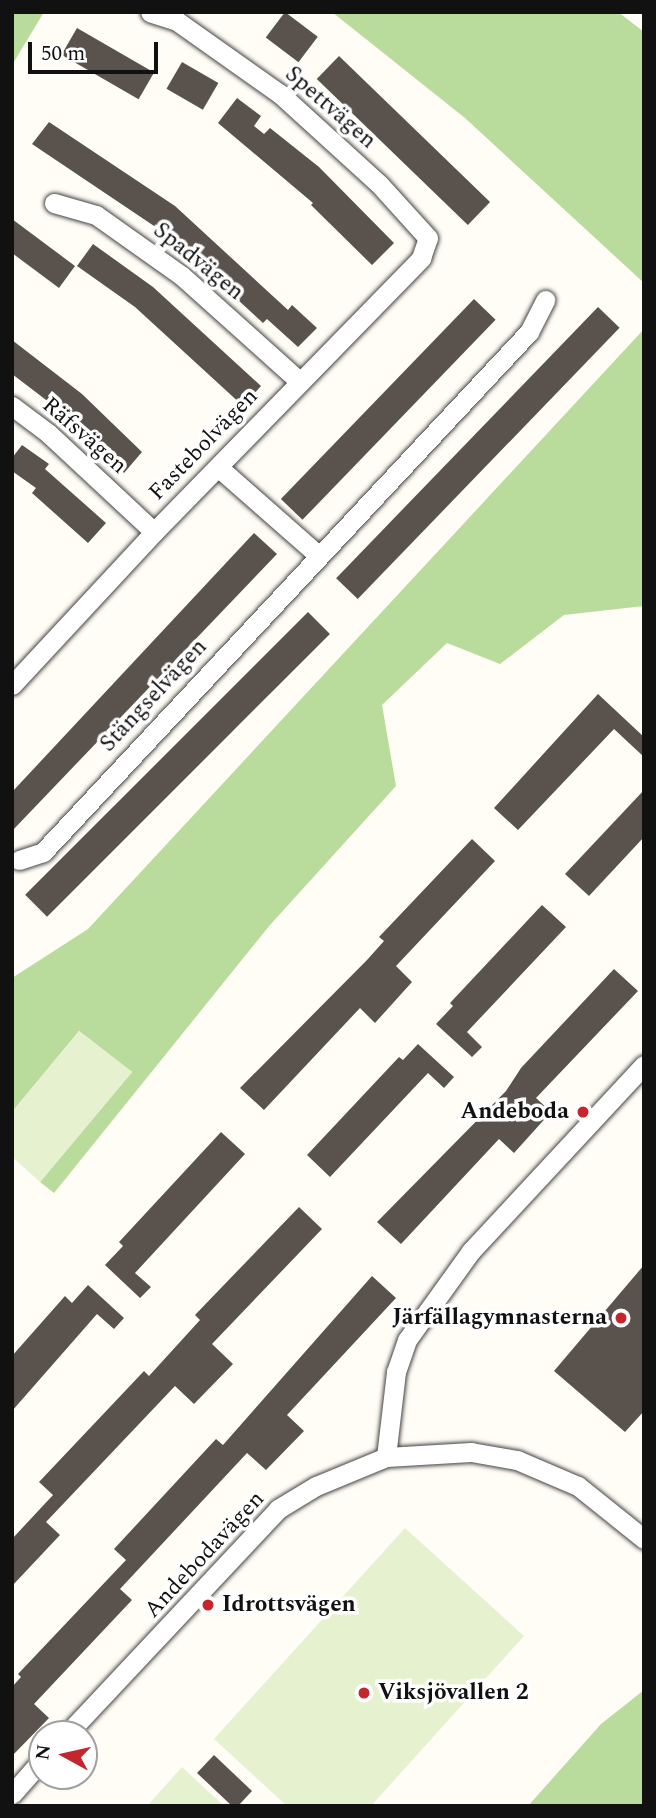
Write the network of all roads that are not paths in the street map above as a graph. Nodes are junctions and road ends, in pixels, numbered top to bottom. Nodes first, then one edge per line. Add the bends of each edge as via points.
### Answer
1 (150, 12) edge
2 (54, 202) dead end
3 (428, 238) joint
4 (545, 300) dead end
5 (299, 381) junction
6 (12, 406) edge
7 (218, 467) junction
8 (154, 532) junction
9 (318, 555) junction
10 (12, 685) edge
11 (19, 860) dead end
12 (644, 1065) edge
13 (386, 1457) junction
14 (644, 1539) edge
15 (80, 1720) edge
16 (28, 1776) edge
17 (12, 1794) edge

1 - 3 street, Spettvägen via 177,21 280,93 379,184
2 - 5 street, Spadvägen via 96,215 182,276
3 - 5 street, Fastebolvägen via 421,258
4 - 9 street, Stängselvägen via 529,332
5 - 7 street, Fastebolvägen
6 - 8 street, Räfsvägen via 48,432
7 - 8 street, Fastebolvägen
7 - 9 street
8 - 10 street, Fastebolvägen
9 - 11 street, Stängselvägen via 43,852
12 - 13 street via 471,1251 414,1330 397,1372
13 - 14 street via 471,1452 517,1460 578,1486
13 - 15 street, Andebodavägen via 316,1486 278,1508
16 - 17 street

